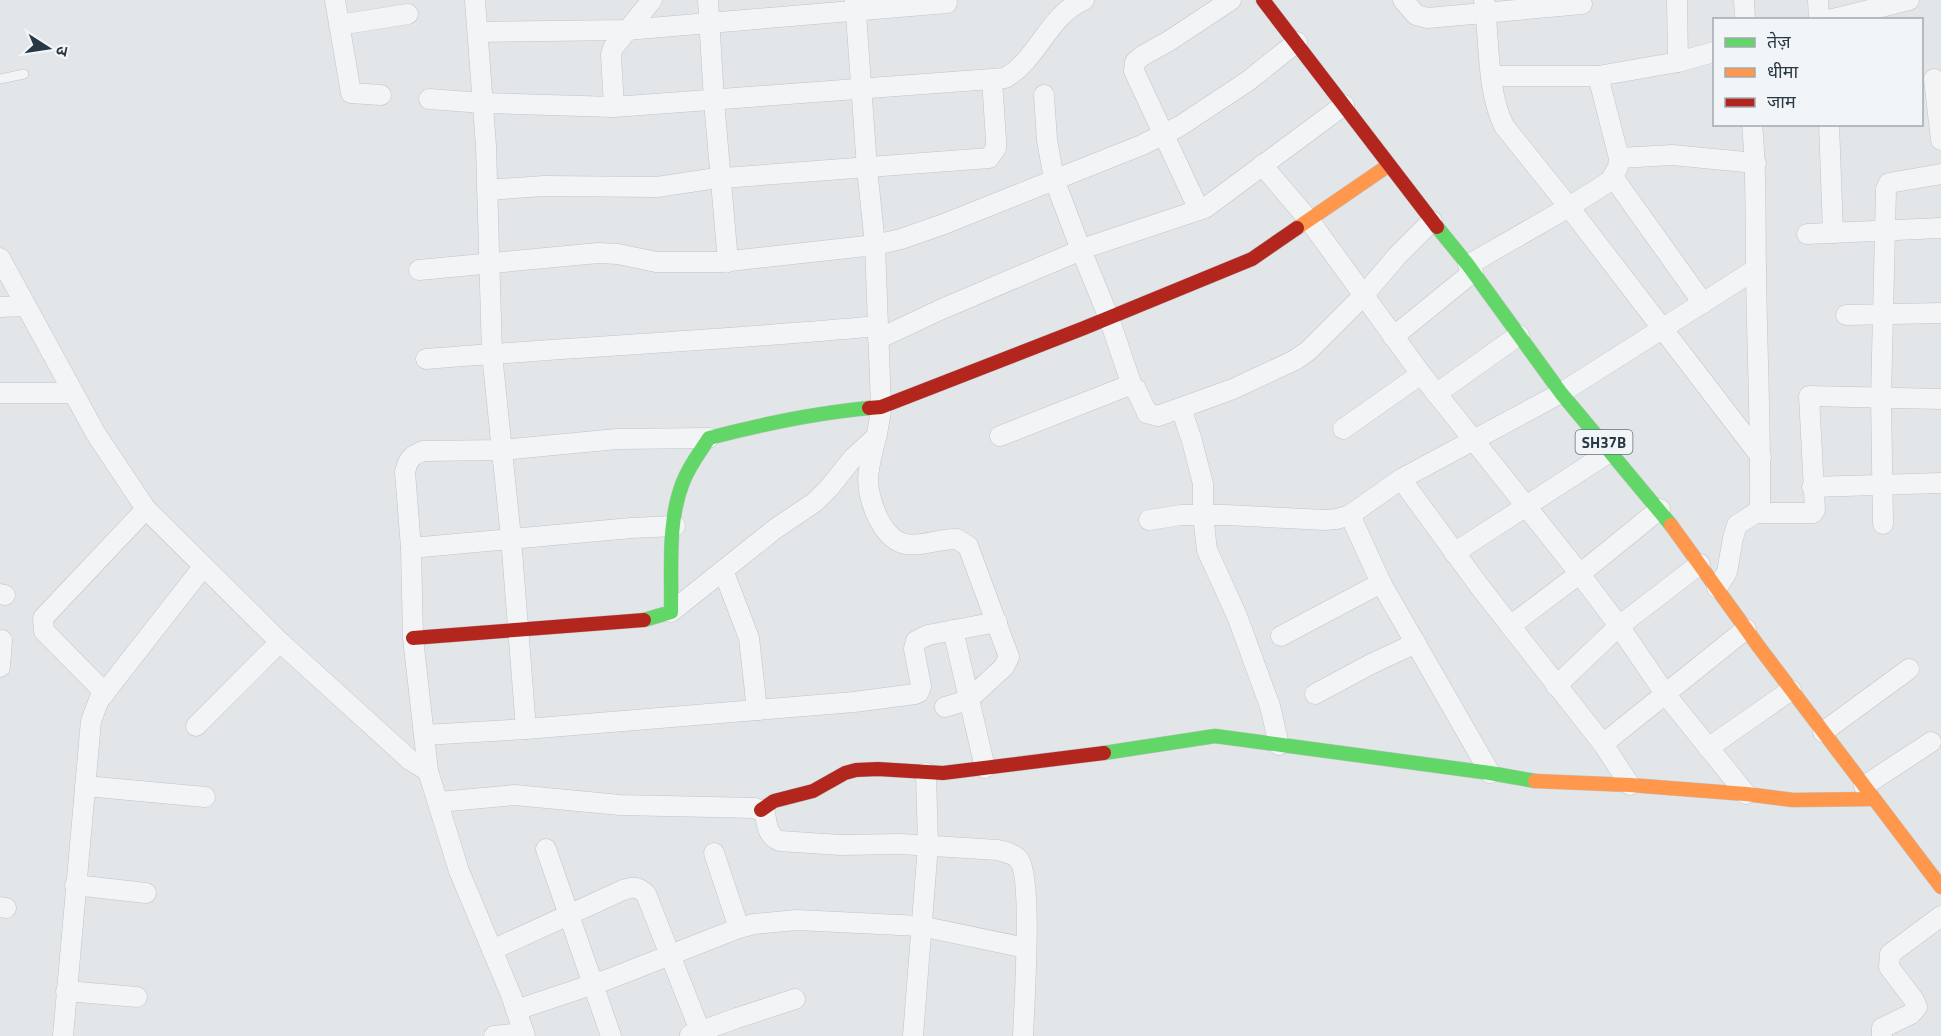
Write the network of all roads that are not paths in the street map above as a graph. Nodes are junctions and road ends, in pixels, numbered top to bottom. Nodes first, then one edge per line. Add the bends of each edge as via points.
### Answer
1 (335, 0) edge
2 (475, 0) edge
3 (652, 0) edge
4 (708, 0) edge
5 (1084, 0) edge
6 (1231, 0) edge
7 (1263, 0) edge
8 (1403, 0) edge
9 (1677, 0) edge
10 (1744, 0) edge
11 (1818, 0) edge
12 (1909, 0) edge
13 (947, 3) dead end
14 (1547, 3) edge
15 (1582, 4) dead end
16 (856, 5) edge
17 (1485, 6) edge
18 (408, 14) dead end
19 (1745, 18) edge
20 (1819, 18) edge
21 (1837, 18) edge
22 (708, 22) junction
23 (339, 25) junction
24 (626, 30) junction
25 (478, 32) junction
26 (1297, 42) junction
27 (1713, 52) edge
28 (1678, 62) junction
29 (24, 74) dead end
30 (1492, 76) junction
31 (1598, 76) junction
32 (0, 79) edge
33 (1934, 79) dead end
34 (993, 80) junction
35 (861, 90) junction
36 (381, 95) dead end
37 (1044, 95) dead end
38 (429, 99) dead end
39 (714, 101) junction
40 (483, 104) junction
41 (1344, 105) junction
42 (614, 107) junction
43 (1752, 126) edge
44 (1829, 126) edge
45 (1164, 134) junction
46 (1941, 140) edge
47 (1619, 158) junction
48 (1756, 163) junction
49 (1262, 165) junction
50 (1389, 165) junction
51 (867, 168) junction
52 (1941, 174) edge
53 (1613, 177) junction
54 (722, 178) junction
55 (1054, 179) junction
56 (487, 190) junction
57 (1569, 207) junction
58 (1199, 210) junction
59 (1309, 220) junction
60 (1432, 221) junction
61 (1941, 228) edge
62 (1885, 231) junction
63 (1833, 233) junction
64 (1807, 234) dead end
65 (875, 245) junction
66 (1081, 250) junction
67 (0, 258) edge
68 (728, 261) junction
69 (489, 263) junction
70 (1470, 269) junction
71 (1756, 269) junction
72 (419, 270) dead end
73 (1363, 296) junction
74 (1702, 303) junction
75 (26, 306) junction
76 (0, 307) edge
77 (1884, 313) junction
78 (1941, 313) edge
79 (1846, 315) dead end
80 (1109, 318) junction
81 (1661, 329) junction
82 (878, 333) junction
83 (1519, 335) junction
84 (1393, 337) junction
85 (492, 354) junction
86 (426, 359) dead end
87 (1421, 374) junction
88 (1132, 386) junction
89 (0, 393) edge
90 (73, 393) junction
91 (1561, 393) junction
92 (1436, 394) junction
93 (1881, 398) junction
94 (1941, 399) edge
95 (881, 407) junction
96 (1181, 408) junction
97 (1343, 429) dead end
98 (877, 436) junction
99 (1000, 436) dead end
100 (709, 438) junction
101 (1473, 440) junction
102 (501, 450) junction
103 (1611, 452) junction
104 (1761, 457) junction
105 (1401, 479) junction
106 (1881, 483) junction
107 (1941, 483) edge
108 (1812, 487) junction
109 (1526, 507) junction
110 (1660, 508) junction
111 (146, 509) junction
112 (1760, 510) junction
113 (1203, 515) junction
114 (1350, 515) junction
115 (1149, 520) dead end
116 (1883, 524) dead end
117 (675, 526) junction
118 (511, 538) junction
119 (411, 548) junction
120 (1454, 553) junction
121 (1700, 564) junction
122 (203, 567) junction
123 (723, 570) junction
124 (1580, 574) junction
125 (1381, 584) junction
126 (1717, 588) junction
127 (671, 612) junction
128 (997, 622) junction
129 (1510, 626) junction
130 (1619, 626) junction
131 (1746, 629) junction
132 (953, 630) junction
133 (518, 631) junction
134 (1281, 636) dead end
135 (413, 638) junction
136 (3, 640) dead end
137 (280, 642) junction
138 (1416, 643) junction
139 (0, 667) edge
140 (1909, 669) dead end
141 (1556, 686) junction
142 (1791, 690) junction
143 (105, 693) junction
144 (1315, 694) dead end
145 (1666, 695) junction
146 (968, 700) junction
147 (945, 707) dead end
148 (757, 710) junction
149 (196, 726) dead end
150 (526, 729) junction
151 (1823, 732) junction
152 (424, 735) junction
153 (1931, 742) dead end
154 (1603, 744) junction
155 (1279, 745) junction
156 (1708, 748) junction
157 (986, 768) junction
158 (428, 771) junction
159 (926, 773) junction
160 (1491, 773) junction
161 (1630, 785) junction
162 (85, 786) junction
163 (1869, 792) junction
164 (1746, 794) junction
165 (205, 797) dead end
166 (439, 802) junction
167 (761, 810) junction
168 (928, 845) junction
169 (546, 849) dead end
170 (714, 853) dead end
171 (75, 885) junction
172 (1941, 886) edge
173 (146, 893) dead end
174 (569, 915) junction
175 (1941, 916) edge
176 (920, 926) junction
177 (739, 928) junction
178 (1026, 948) junction
179 (492, 950) junction
180 (670, 955) junction
181 (592, 984) junction
182 (66, 991) junction
183 (137, 997) dead end
184 (795, 999) dead end
185 (516, 1010) junction
186 (524, 1034) edge
187 (697, 1035) edge
188 (63, 1036) edge
189 (494, 1036) edge
190 (611, 1036) edge
191 (913, 1036) edge
192 (1023, 1036) edge
193 (1882, 1036) edge

1 - 23 street
2 - 25 street
3 - 24 street
4 - 22 street
5 - 34 street via 1056,21 1019,70
6 - 45 street via 1135,62 1134,71
7 - 26 street, SH37B
8 - 17 street via 1424,18
9 - 28 street
10 - 19 street
11 - 20 street
12 - 21 street
13 - 16 street
14 - 15 street
14 - 17 street
16 - 22 street
16 - 35 street
17 - 30 street
18 - 23 street
22 - 24 street
22 - 39 street
23 - 36 street via 351,93
24 - 25 street
24 - 42 street via 613,48
25 - 40 street
26 - 41 street, SH37B
26 - 45 street via 1248,81
27 - 28 street
28 - 31 street
29 - 32 lane
30 - 31 street
30 - 57 street via 1498,114 1504,126
31 - 47 street
33 - 46 street
34 - 35 street
34 - 51 street via 996,148 989,158
35 - 39 street
35 - 51 street
37 - 55 street
38 - 40 street
39 - 42 street
39 - 54 street
40 - 42 street
40 - 56 street
41 - 49 street
41 - 50 street, SH37B
43 - 48 street
44 - 63 street
45 - 55 street
45 - 58 street
47 - 48 street via 1672,154
47 - 53 street
48 - 71 street
49 - 58 street
49 - 59 street
50 - 59 street
50 - 60 street, SH37B
51 - 54 street
51 - 65 street
52 - 62 street via 1887,185
53 - 57 street
53 - 74 street
54 - 56 street via 657,187
54 - 68 street
55 - 65 street via 944,224
55 - 66 street
56 - 69 street
57 - 70 street
57 - 81 street
58 - 66 street
59 - 73 street
59 - 80 street via 1252,258
60 - 70 street, SH37B
60 - 73 street
61 - 62 street
62 - 63 street
62 - 77 street
63 - 64 street
65 - 68 street
65 - 82 street
66 - 80 street
66 - 82 street
67 - 75 street
68 - 69 street via 656,262 598,253
69 - 72 street
69 - 85 street
70 - 83 street, SH37B
70 - 84 street
71 - 74 street
71 - 104 street
73 - 84 street
73 - 96 street via 1295,360
74 - 81 street
75 - 76 street
75 - 90 street
77 - 78 street
77 - 79 street
77 - 93 street
80 - 88 street
80 - 95 street
81 - 91 street
81 - 104 street
82 - 85 street
82 - 95 street
83 - 91 street, SH37B
83 - 92 street
84 - 87 street
85 - 86 street
85 - 102 street
87 - 92 street
87 - 97 street
88 - 96 street via 1152,416
88 - 99 street
89 - 90 street
90 - 111 street
91 - 101 street
91 - 103 street, SH37B
92 - 101 street
93 - 94 street
93 - 106 street
93 - 108 street via 1809,396
95 - 98 street
95 - 100 street via 823,412
96 - 113 street via 1203,484
98 - 123 street via 815,502
98 - 128 street via 867,484 884,529 895,540 907,544 962,541 968,546
100 - 102 street via 617,439
100 - 117 street via 680,490
101 - 105 street
101 - 109 street
102 - 118 street
102 - 119 street via 423,452 407,461
103 - 109 street
103 - 110 street, SH37B
104 - 112 street
105 - 114 street
105 - 120 street
106 - 107 street
106 - 108 street
106 - 116 street
108 - 112 street via 1813,513
109 - 120 street
109 - 124 street
110 - 121 street, SH37B
110 - 124 street
111 - 122 street
111 - 143 street via 43,618 44,631
112 - 126 street via 1737,525 1727,572
113 - 114 street via 1325,520
113 - 115 street
113 - 155 street via 1207,550 1237,616 1270,706
114 - 125 street
117 - 118 street
117 - 127 street
118 - 119 street
118 - 133 street
119 - 135 street
120 - 129 street
121 - 126 street, SH37B
121 - 130 street
122 - 137 street
122 - 143 street
123 - 127 street
123 - 148 street via 749,638
124 - 129 street
124 - 130 street
125 - 134 street
125 - 138 street
126 - 131 street, SH37B
127 - 133 street via 642,621
128 - 132 street
128 - 146 street via 1008,651 1008,663
129 - 141 street
130 - 141 street
130 - 145 street
131 - 142 street, SH37B
131 - 145 street
132 - 146 street
132 - 148 street via 916,641 920,692
133 - 135 street
133 - 150 street
135 - 152 street
136 - 139 street
137 - 149 street
137 - 158 street via 410,760
138 - 144 street
138 - 160 street
140 - 151 street
141 - 154 street
142 - 151 street, SH37B
142 - 156 street
143 - 162 street via 91,720
145 - 154 street
145 - 156 street
146 - 147 street
146 - 157 street
148 - 150 street
150 - 152 street
151 - 163 street, SH37B
152 - 158 street
153 - 163 street
154 - 161 street
155 - 157 street via 1215,736
155 - 160 street
156 - 164 street
157 - 159 street
158 - 166 street
159 - 167 street via 853,770 837,775 822,788 774,801
159 - 168 street
160 - 161 street via 1525,781
161 - 164 street
162 - 165 street
162 - 171 street
163 - 164 street via 1793,800
163 - 172 street, SH37B
166 - 167 street via 515,795 620,805
166 - 179 street via 459,871
167 - 168 street via 771,837 780,841
168 - 176 street
168 - 178 street via 998,850 1018,858 1026,884
169 - 174 street
170 - 177 street
171 - 173 street
171 - 182 street
174 - 179 street
174 - 180 street via 632,887 640,888 646,894
174 - 181 street
175 - 193 street via 1890,954 1889,967 1917,1007 1882,1028
176 - 177 street via 797,920
176 - 178 street
176 - 191 street
177 - 180 street
178 - 192 street
179 - 185 street
180 - 181 street
180 - 187 street
181 - 185 street
181 - 190 street
182 - 183 street
182 - 188 street
184 - 187 street
185 - 186 street
186 - 189 street

